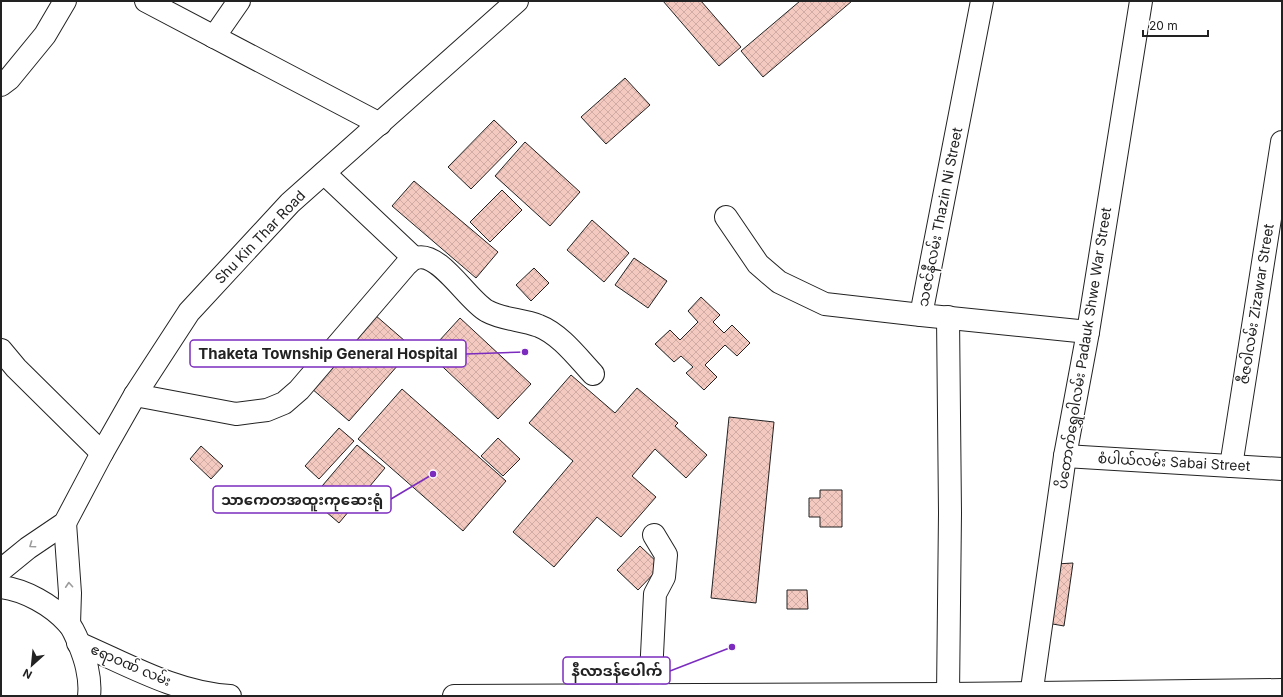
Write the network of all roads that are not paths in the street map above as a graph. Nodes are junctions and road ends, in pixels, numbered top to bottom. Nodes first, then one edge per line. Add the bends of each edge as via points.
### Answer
1 (65, 1) edge
2 (146, 1) edge
3 (239, 1) edge
4 (517, 1) edge
5 (982, 1) edge
6 (1141, 1) edge
7 (214, 37) junction
8 (1, 85) edge
9 (380, 124) junction
10 (1282, 142) edge
11 (324, 173) junction
12 (726, 217) dead end
13 (414, 258) junction
14 (921, 315) junction
15 (948, 317) junction
16 (1088, 332) junction
17 (1, 350) edge
18 (593, 374) dead end
19 (135, 396) junction
20 (102, 452) junction
21 (1065, 456) junction
22 (1231, 466) junction
23 (1282, 469) edge
24 (64, 523) junction
25 (654, 535) dead end
26 (1, 570) edge
27 (1, 587) edge
28 (74, 633) junction
29 (1282, 690) edge
30 (948, 694) junction
31 (650, 695) junction
32 (1031, 695) edge
33 (89, 696) edge
34 (230, 696) edge
35 (461, 696) edge

1 - 8 street via 45,35 9,79
2 - 7 street
3 - 7 street
4 - 9 street, Shu Kin Thar Road
5 - 14 street, သဇင်နီလမ်း Thazin Ni Street
6 - 16 street, ပိတောက်ရွှေဝါလမ်း Padauk Shwe War Street
7 - 9 street
9 - 11 street, Shu Kin Thar Road
10 - 22 street, ဇီဇဝါလမ်း Zizawar Street
11 - 13 street
11 - 19 street, Shu Kin Thar Road via 290,203 189,312
12 - 14 street via 758,264 779,282 824,304
13 - 18 street via 430,259 440,266 485,310 539,326 553,333
13 - 19 street via 299,390 284,403 267,410 236,414
14 - 15 street, သဇင်နီလမ်း Thazin Ni Street
15 - 16 street, သဇင်နီလမ်း Thazin Ni Street
15 - 30 street
16 - 21 street, ပိတောက်ရွှေဝါလမ်း Padauk Shwe War Street
17 - 20 street via 16,368
19 - 20 street, Shu Kin Thar Road
20 - 24 street, Shu Kin Thar Road
21 - 22 street, စံပါယ်လမ်း Sabai Street
21 - 32 street, ပိတောက်ရွှေဝါလမ်း Padauk Shwe War Street
22 - 23 street, စံပါယ်လမ်း Sabai Street
24 -> 26 street, Shu Kin Thar Road
28 -> 24 street
25 - 31 street via 666,555 664,577 655,594
27 - 28 street via 32,596 52,610
28 - 33 street via 88,669
28 - 34 street, ဧရာဝဏ် လမ်း via 164,681 214,695
29 - 32 street
30 - 31 street
30 - 32 street
31 - 35 street

